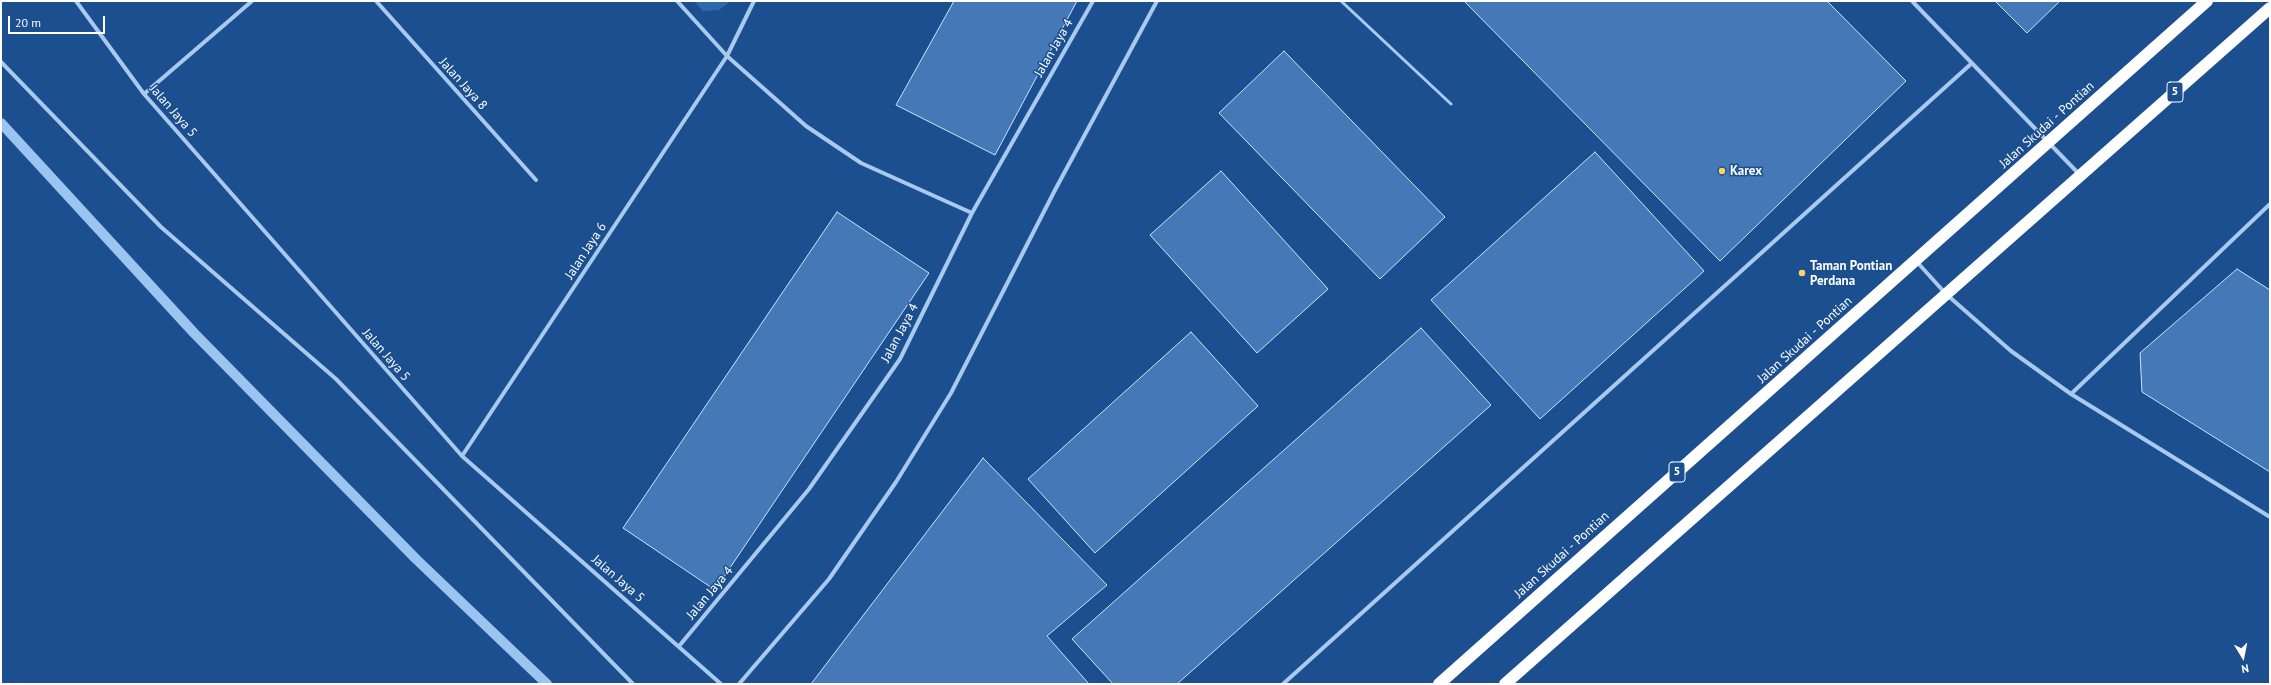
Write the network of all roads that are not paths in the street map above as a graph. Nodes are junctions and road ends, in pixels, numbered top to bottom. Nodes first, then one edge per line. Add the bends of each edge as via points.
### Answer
1 (76, 1) edge
2 (252, 1) edge
3 (376, 1) edge
4 (677, 1) edge
5 (754, 1) edge
6 (1093, 1) edge
7 (1157, 1) edge
8 (1341, 1) edge
9 (1912, 1) edge
10 (2206, 1) edge
11 (2270, 8) edge
12 (727, 56) junction
13 (1, 62) edge
14 (1972, 63) junction
15 (144, 94) junction
16 (1451, 104) dead end
17 (2048, 142) junction
18 (2081, 175) junction
19 (536, 180) dead end
20 (2270, 204) edge
21 (972, 213) junction
22 (1916, 260) junction
23 (1946, 294) junction
24 (2071, 394) junction
25 (462, 456) junction
26 (2270, 517) edge
27 (680, 645) junction
28 (633, 684) edge
29 (721, 684) edge
30 (739, 684) edge
31 (1282, 684) edge
32 (1439, 684) edge
33 (1505, 684) edge

1 - 15 street, Jalan Jaya 5
2 - 15 street
3 - 19 street, Jalan Jaya 8
4 - 12 street
5 - 12 street, Jalan Jaya 6
6 - 21 street, Jalan Jaya 4
7 - 30 street via 1055,190 947,399 896,482 829,579
8 - 16 lane
9 - 14 street
10 - 17 highway, Jalan Skudai - Pontian / 5
11 - 18 highway, 5
12 - 21 street via 806,126 861,163
12 - 25 street, Jalan Jaya 6
13 - 28 street via 161,227 336,379
14 - 17 street
14 - 31 street
15 - 25 street, Jalan Jaya 5
17 - 18 street
17 - 22 highway, Jalan Skudai - Pontian / 5
18 - 23 highway, 5
20 - 24 street
21 - 27 street, Jalan Jaya 4 via 900,359 809,489
22 - 23 street
22 - 32 highway, Jalan Skudai - Pontian / 5
23 - 24 street via 2011,351
23 - 33 highway, 5
24 - 26 street
25 - 27 street, Jalan Jaya 5
27 - 29 street, Jalan Jaya 5

